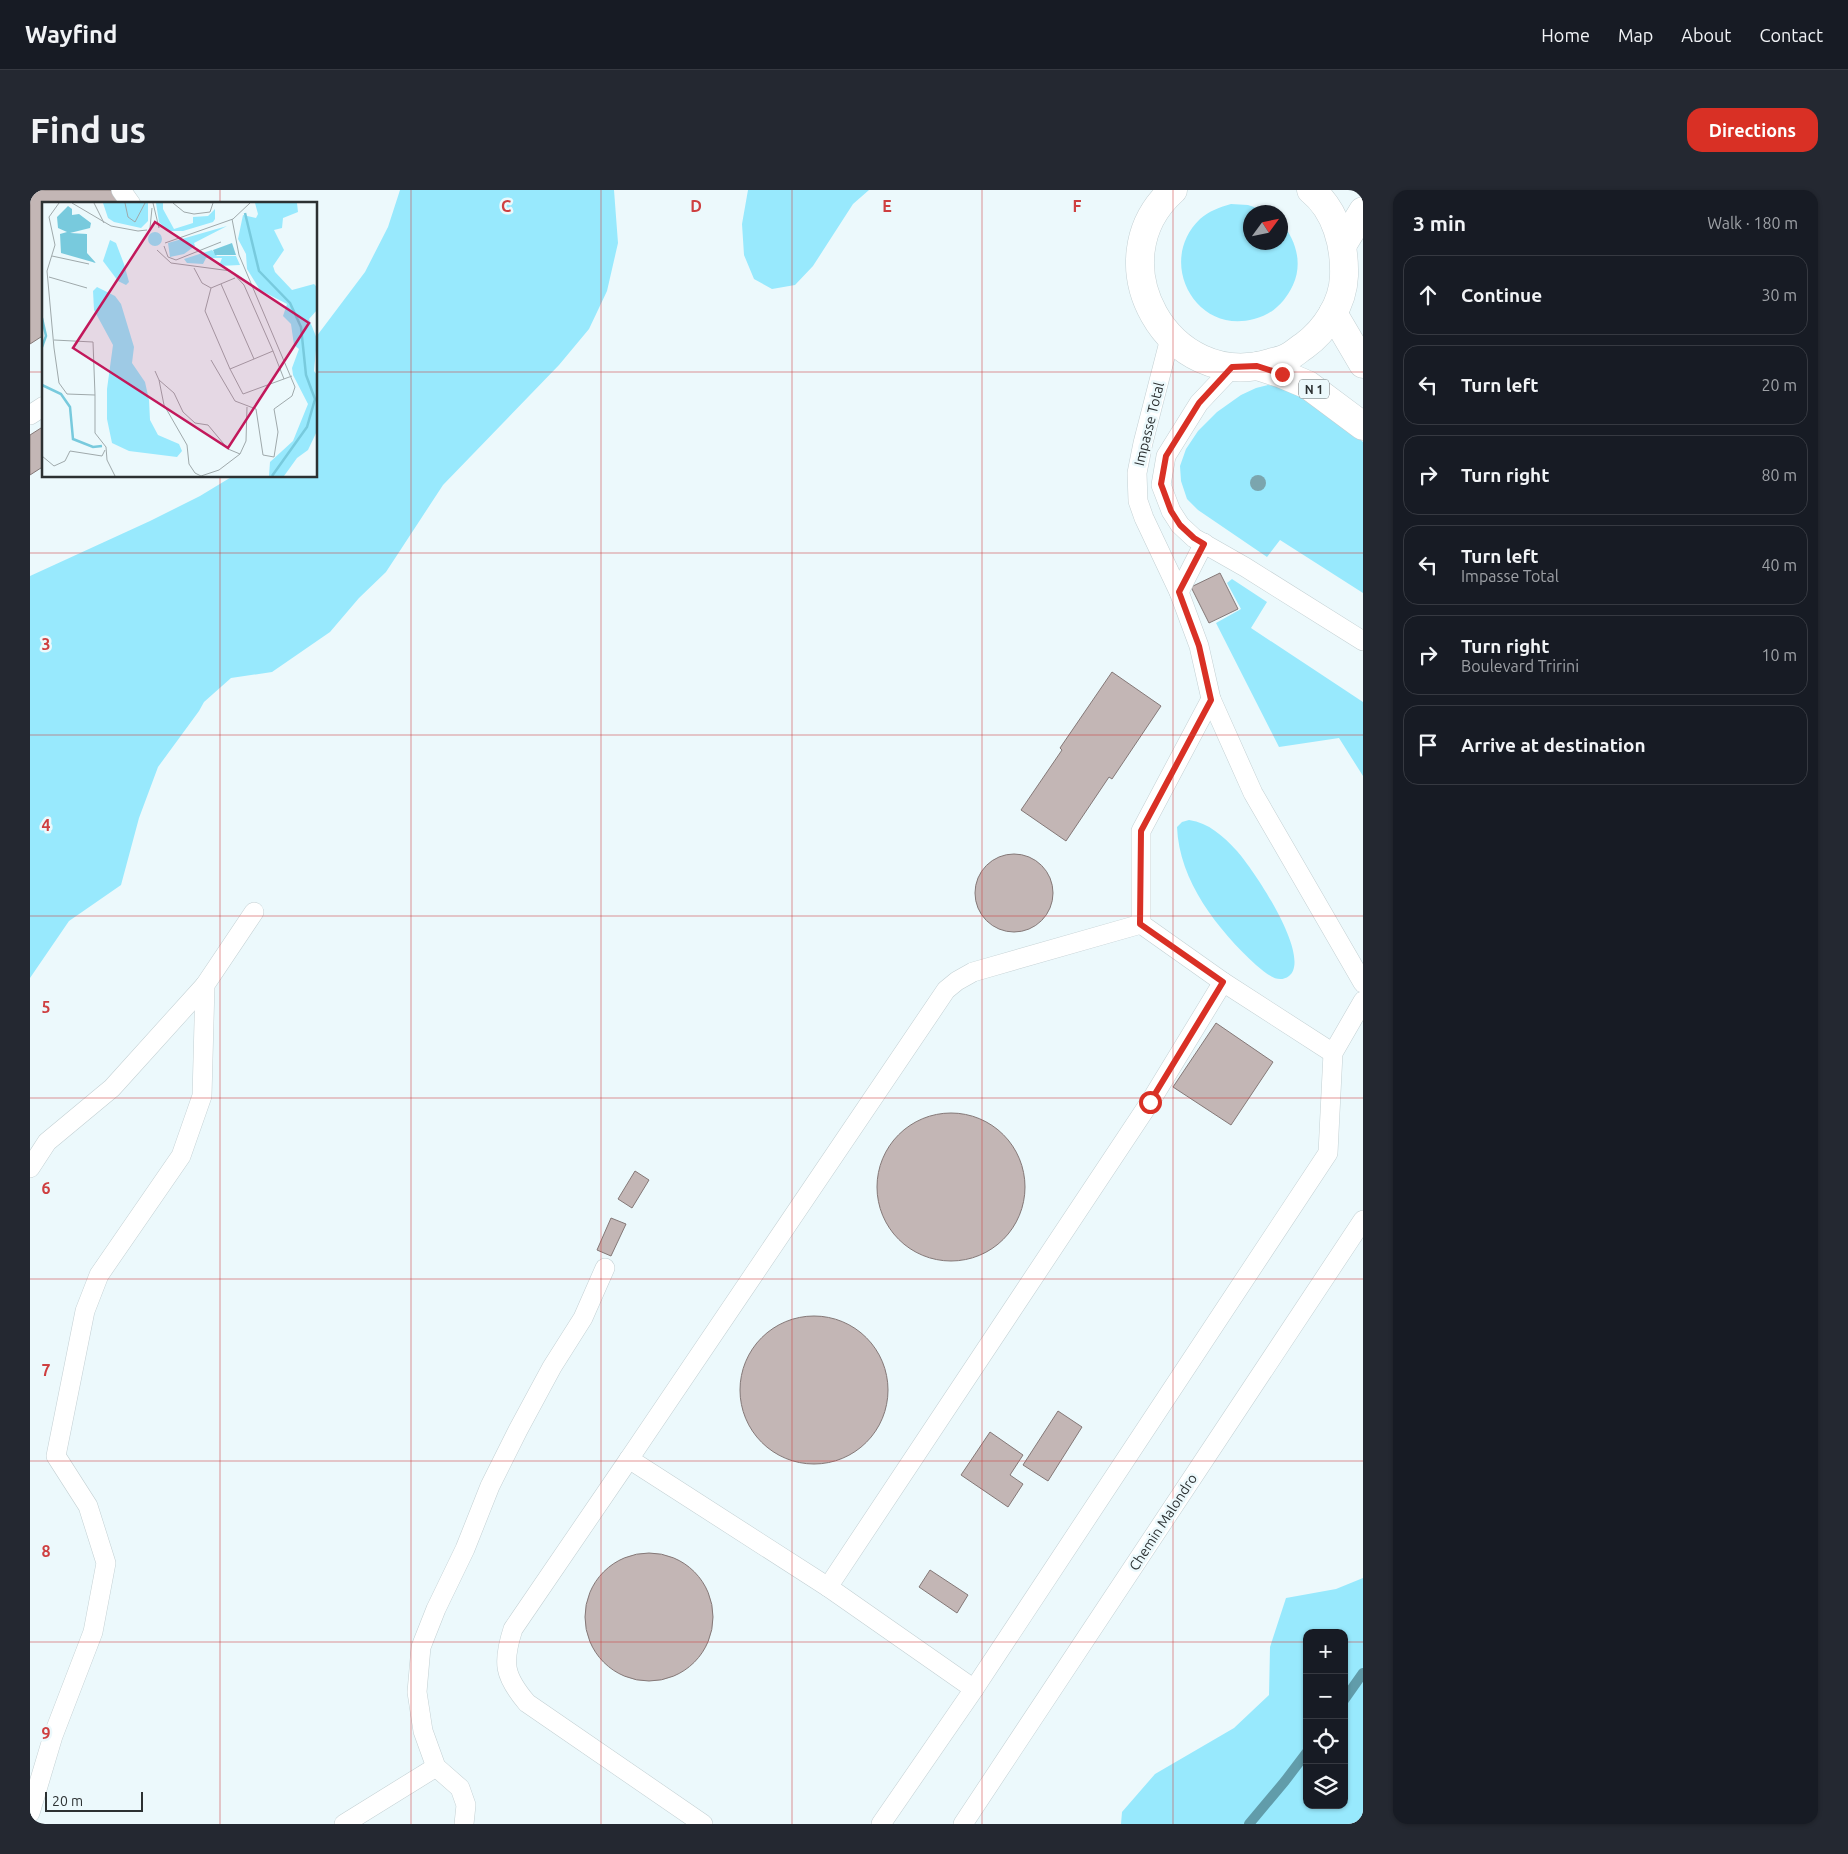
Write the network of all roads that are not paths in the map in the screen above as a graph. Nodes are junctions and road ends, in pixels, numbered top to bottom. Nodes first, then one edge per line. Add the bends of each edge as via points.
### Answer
1 (121, 190) edge
2 (1311, 190) edge
3 (1167, 193) edge
4 (130, 202) edge
5 (1363, 211) edge
6 (1343, 244) junction
7 (1333, 313) junction
8 (1170, 338) junction
9 (1363, 364) edge
10 (1245, 367) junction
11 (42, 407) edge
12 (30, 414) edge
13 (1363, 426) edge
14 (1199, 541) junction
15 (1179, 592) junction
16 (1363, 641) edge
17 (1211, 700) junction
18 (254, 912) dead end
19 (1140, 924) junction
20 (1223, 982) junction
21 (1363, 983) edge
22 (205, 985) junction
23 (1363, 1001) edge
24 (1333, 1053) junction
25 (30, 1168) edge
26 (1363, 1220) edge
27 (605, 1268) dead end
28 (630, 1459) junction
29 (828, 1587) junction
30 (974, 1689) junction
31 (436, 1767) junction
32 (30, 1813) edge
33 (344, 1824) edge
34 (464, 1824) edge
35 (703, 1824) edge
36 (881, 1824) edge
37 (963, 1824) edge

1 - 4 lane
2 - 6 main road via 1333,218
3 - 8 main road, N 1 via 1150,218 1140,259 1141,281 1147,302
5 - 6 main road
6 - 7 main road via 1344,279
7 - 9 main road
7 - 10 main road via 1314,339 1288,357
8 - 10 main road, N 1 via 1199,358
8 - 15 lane, Impasse Total via 1137,473 1138,502
10 - 13 main road, N 1 via 1282,374 1308,385
10 - 14 lane, Impasse Total via 1199,403 1166,456 1161,484 1171,511 1180,525
11 - 12 lane
14 - 15 lane
14 - 16 lane, Impasse Total via 1245,566
15 - 17 lane, Impasse Total via 1199,646
17 - 19 lane via 1141,831
17 - 21 lane, Impasse Total via 1253,794
18 - 22 lane
19 - 20 lane
19 - 28 lane via 973,972 946,990
20 - 24 lane
20 - 29 lane via 1150,1102
22 - 25 lane via 112,1088 47,1142
22 - 32 lane via 202,1096 181,1156 99,1275 85,1311 56,1456 88,1506 106,1563 93,1632 53,1736
23 - 24 lane
24 - 30 lane via 1328,1153
26 - 37 lane, Chemin Malondro
27 - 31 lane via 583,1318 552,1367 490,1486 421,1647 417,1692 423,1731
28 - 29 lane
28 - 35 lane via 513,1629 506,1661 508,1676 527,1703
29 - 30 lane
30 - 36 lane
31 - 33 lane
31 - 34 lane via 460,1788 466,1805

